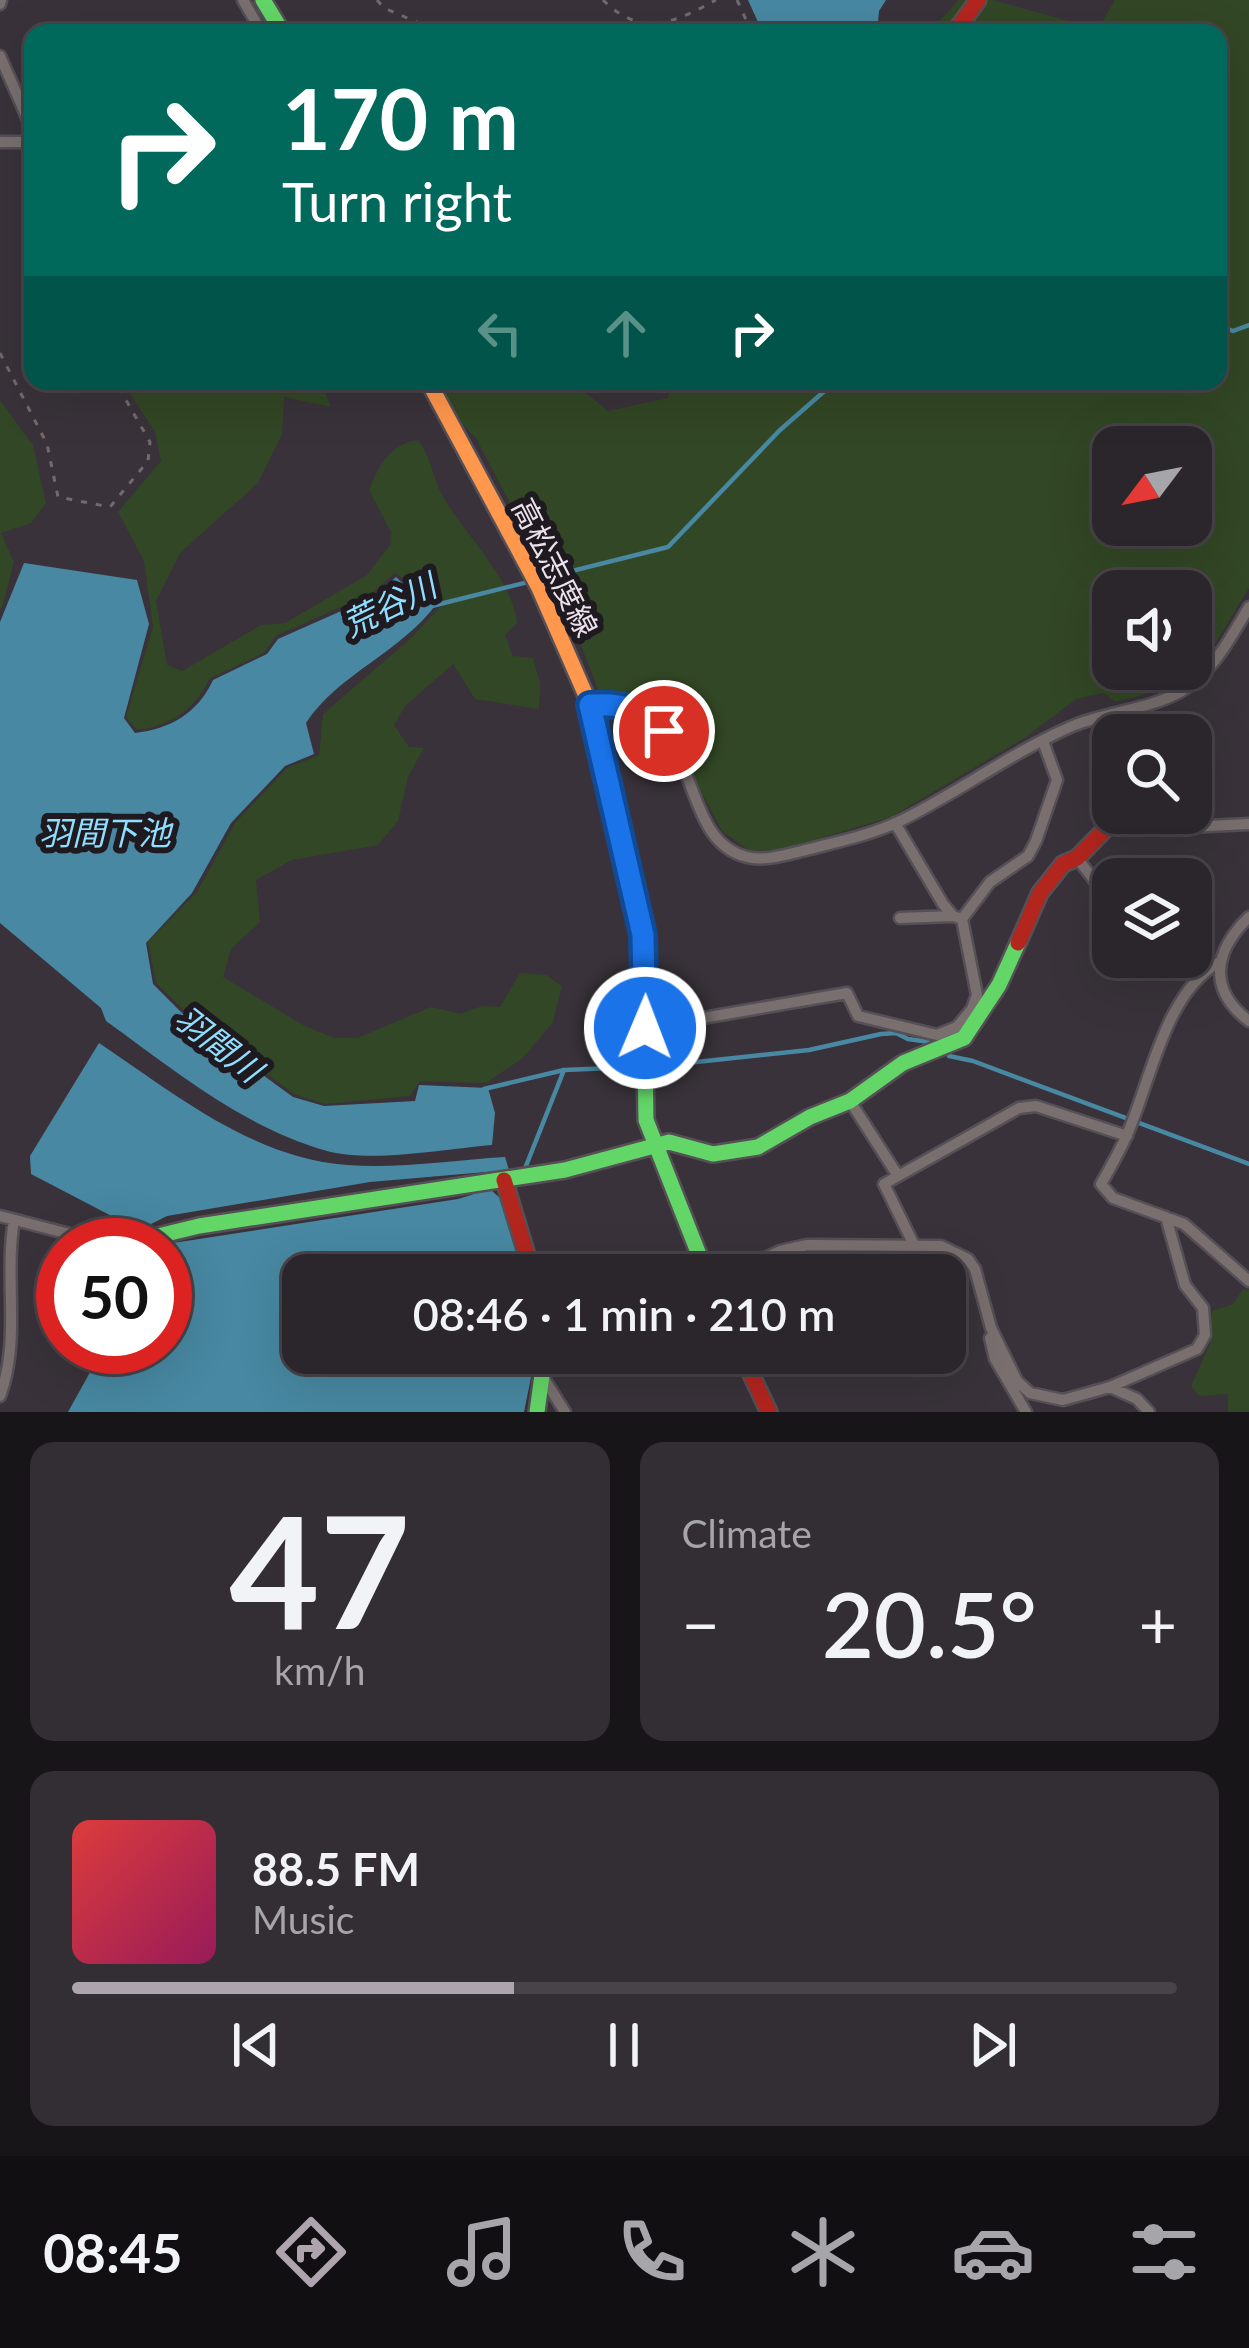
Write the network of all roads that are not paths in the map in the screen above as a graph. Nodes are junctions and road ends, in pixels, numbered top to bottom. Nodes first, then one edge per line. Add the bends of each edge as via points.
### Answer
1 (0, 56) edge
2 (24, 110) edge
3 (433, 390) edge
4 (1249, 607) edge
5 (590, 705) junction
6 (1043, 741) junction
7 (896, 823) junction
8 (1249, 824) edge
9 (1212, 825) edge
10 (1100, 834) edge
11 (1077, 858) junction
12 (1092, 877) edge
13 (958, 917) junction
14 (1249, 917) edge
15 (900, 918) dead end
16 (1221, 961) junction
17 (1212, 966) edge
18 (1199, 978) edge
19 (1249, 1022) edge
20 (645, 1028) junction
21 (950, 1039) junction
22 (850, 1101) junction
23 (1131, 1126) junction
24 (653, 1145) junction
25 (898, 1176) junction
26 (504, 1180) junction
27 (0, 1216) edge
28 (1166, 1216) junction
29 (14, 1220) junction
30 (36, 1225) edge
31 (192, 1228) edge
32 (914, 1245) junction
33 (527, 1254) edge
34 (698, 1254) edge
35 (775, 1254) edge
36 (1249, 1281) edge
37 (991, 1328) junction
38 (544, 1374) edge
39 (751, 1374) edge
40 (543, 1377) junction
41 (1110, 1387) junction
42 (0, 1396) edge
43 (537, 1412) edge
44 (565, 1412) edge
45 (769, 1412) edge
46 (1026, 1412) edge
47 (1149, 1412) edge

1 - 2 street
3 - 5 street, 高松志度線 via 539,588
4 - 6 street via 1207,671 1178,693
5 - 7 street via 643,711 664,731 723,846 748,858
5 - 20 street, 高松志度線 via 643,935
6 - 7 street
6 - 13 street via 1058,780 1036,841
7 - 13 street
8 - 9 street
10 - 11 street
11 - 12 street
11 - 21 street via 1040,893 976,1026
13 - 15 street
13 - 21 street via 977,994
14 - 16 street
16 - 17 street
16 - 19 street via 1227,999
18 - 23 street via 1176,1010
20 - 21 street via 847,994 858,1016
20 - 24 street, 高松志度線
21 - 22 street
22 - 24 street via 743,1152
22 - 25 street
23 - 25 street via 1026,1105
23 - 28 street via 1103,1190
24 - 26 street
24 - 34 street, 高松志度線
25 - 32 street via 884,1184
26 - 31 street
26 - 33 street
27 - 29 street
28 - 36 street
28 - 41 street via 1185,1285 1203,1308 1205,1335 1197,1349
29 - 30 street
29 - 42 street via 10,1348
32 - 35 street via 807,1245
32 - 37 street via 968,1259
37 - 41 street via 1030,1393 1063,1400
37 - 46 street via 995,1359
38 - 40 street
39 - 45 street
40 - 43 street
40 - 44 street
41 - 47 street

